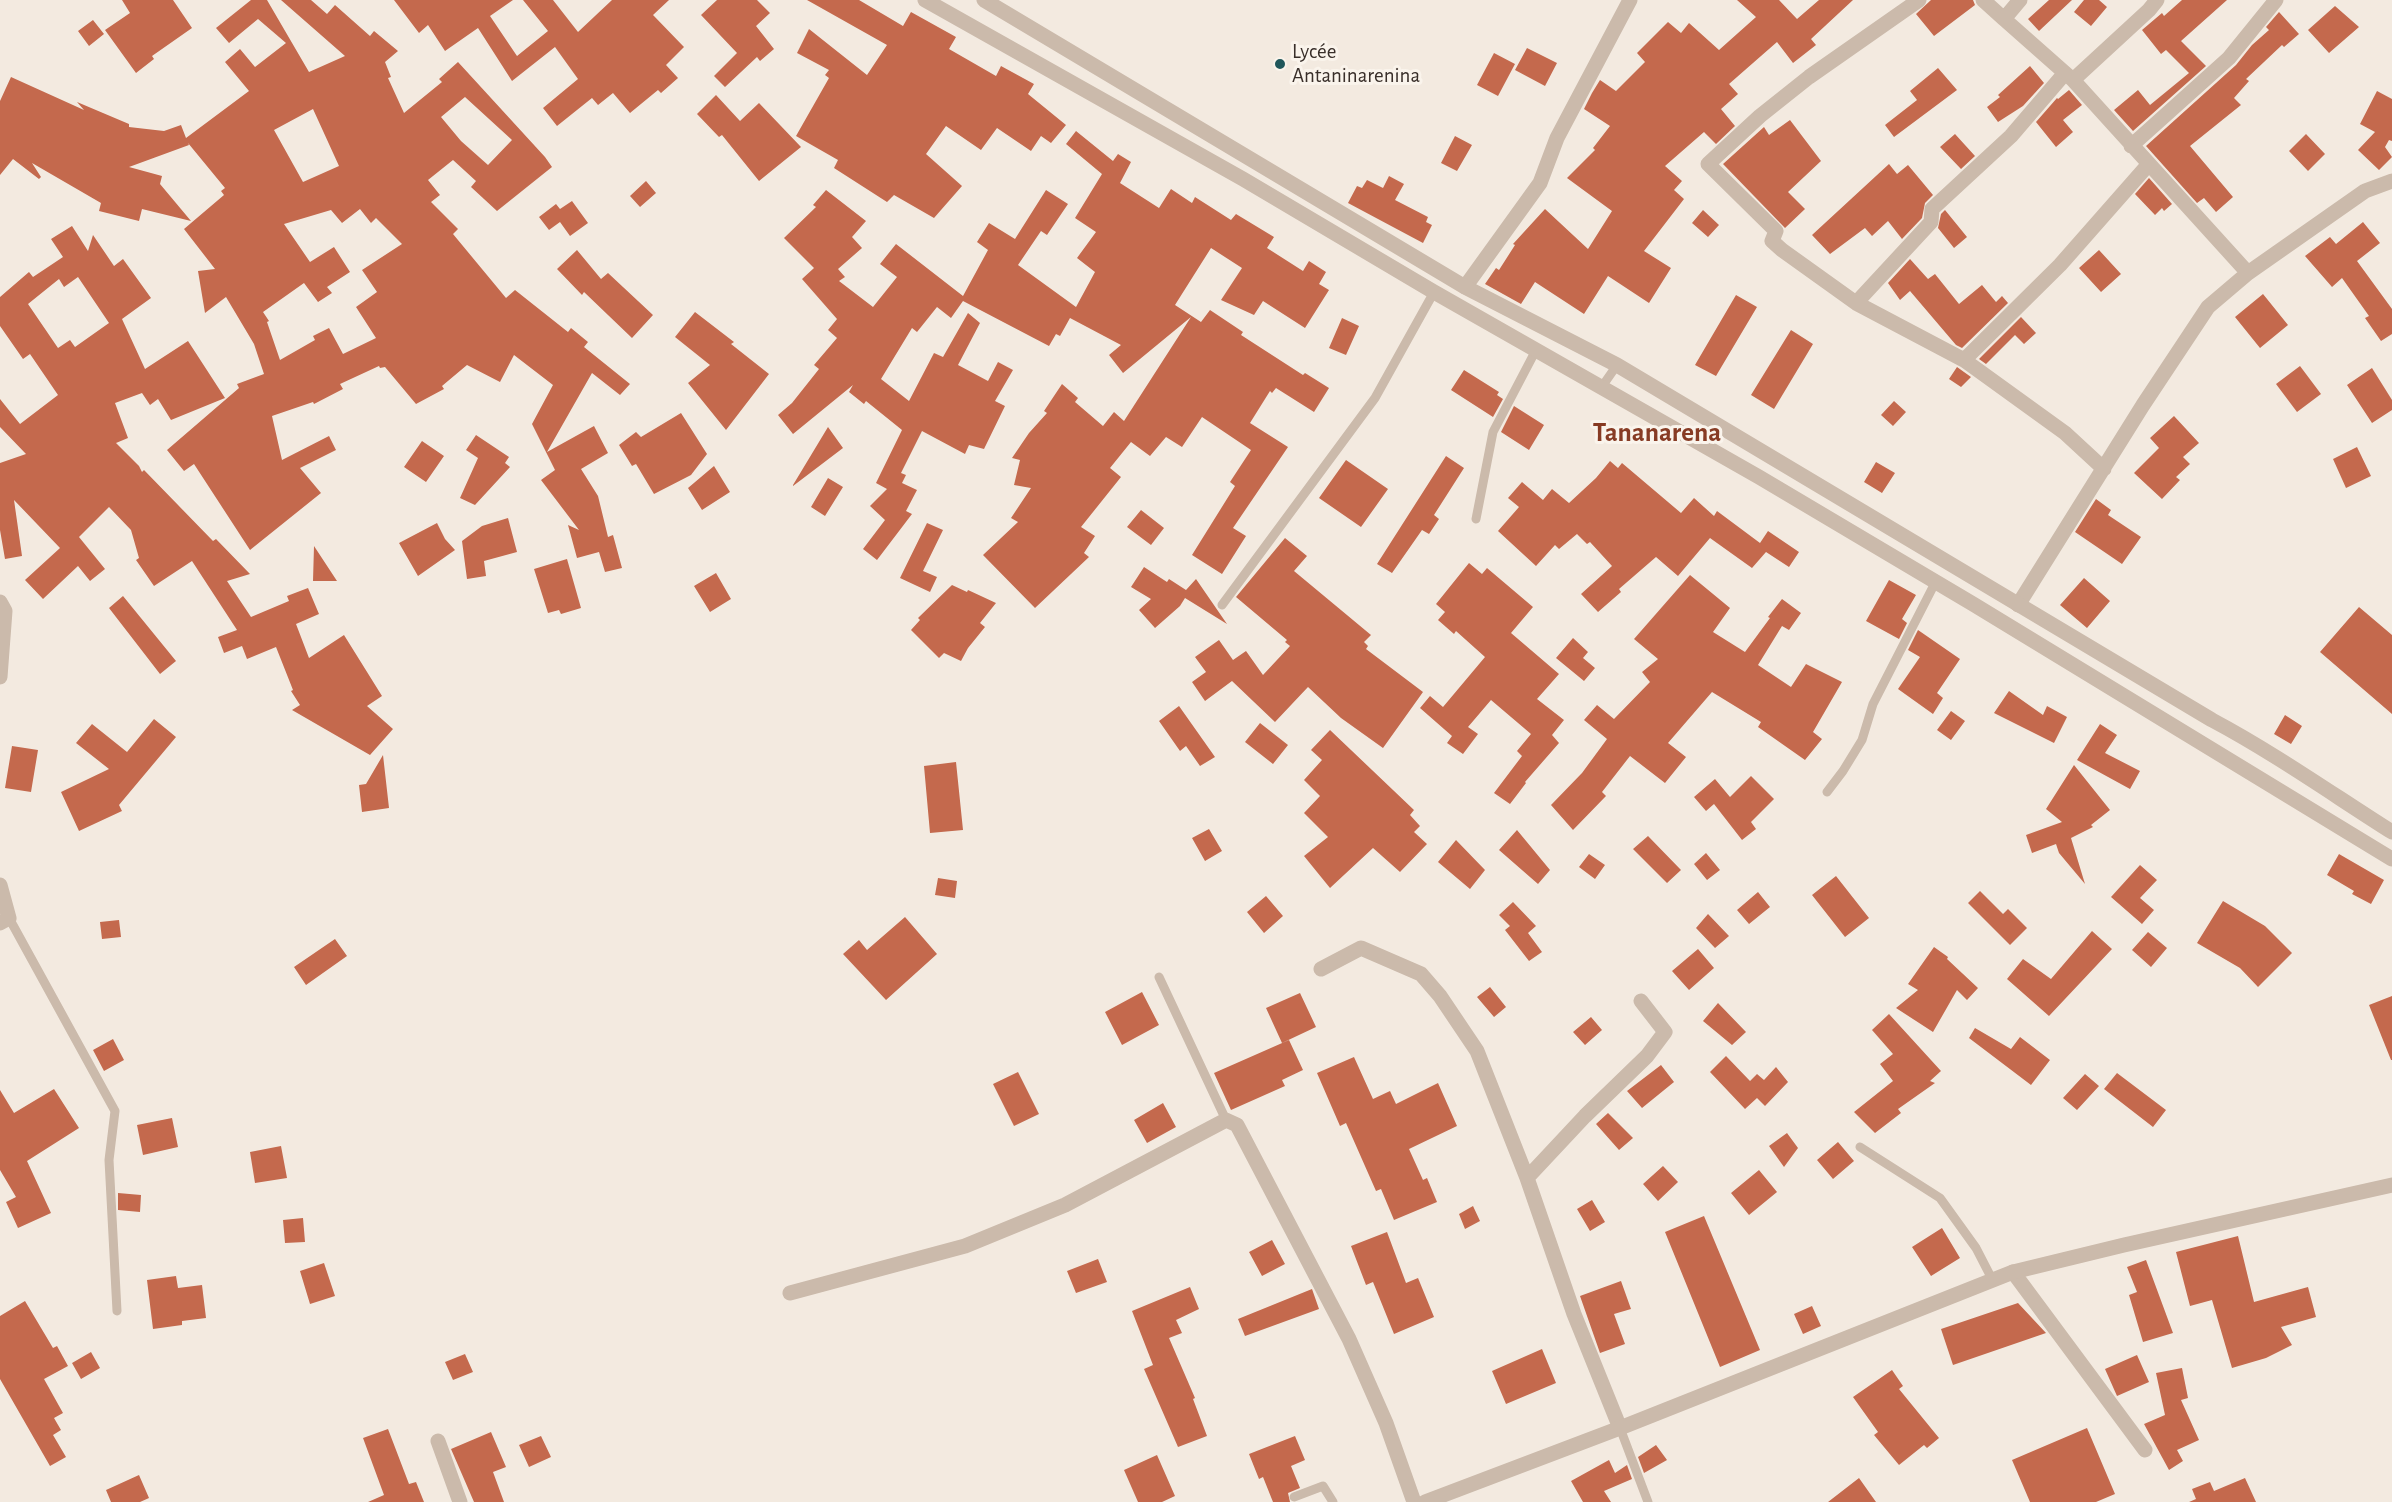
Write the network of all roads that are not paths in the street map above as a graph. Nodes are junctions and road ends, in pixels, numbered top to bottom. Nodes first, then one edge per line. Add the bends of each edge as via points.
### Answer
1 (925, 0) edge
2 (984, 0) edge
3 (1630, 0) edge
4 (1919, 0) edge
5 (1983, 0) edge
6 (2020, 0) edge
7 (2157, 0) edge
8 (2276, 0) edge
9 (2004, 19) junction
10 (2069, 76) junction
11 (2131, 146) junction
12 (1254, 163) junction
13 (2148, 165) junction
14 (1243, 179) junction
15 (2392, 181) edge
16 (2247, 273) junction
17 (1447, 276) junction
18 (1465, 287) junction
19 (1434, 292) junction
20 (1856, 303) junction
21 (1536, 350) junction
22 (1964, 360) junction
23 (1617, 365) junction
24 (1601, 388) junction
25 (1770, 458) junction
26 (2104, 469) junction
27 (1759, 477) junction
28 (1476, 519) dead end
29 (1935, 583) junction
30 (1984, 585) junction
31 (0, 602) edge
32 (1973, 604) junction
33 (1222, 605) dead end
34 (2018, 605) junction
35 (0, 677) edge
36 (2304, 777) junction
37 (1827, 792) dead end
38 (2293, 796) junction
39 (2392, 831) edge
40 (2392, 859) edge
41 (0, 885) edge
42 (5, 921) edge
43 (1321, 969) dead end
44 (1159, 977) dead end
45 (1641, 1001) dead end
46 (1226, 1120) junction
47 (1860, 1146) dead end
48 (1527, 1178) junction
49 (2392, 1185) edge
50 (2013, 1272) junction
51 (1992, 1279) junction
52 (790, 1293) dead end
53 (117, 1311) dead end
54 (1620, 1428) junction
55 (438, 1441) dead end
56 (2145, 1450) dead end
57 (1294, 1497) dead end
58 (460, 1502) edge
59 (1333, 1502) edge
60 (1414, 1502) edge
61 (1425, 1502) edge
62 (1648, 1502) edge

1 - 14 street
2 - 12 street
3 - 18 street via 1557,138 1540,183
4 - 20 street via 1809,77 1708,164 1776,231 1772,241
5 - 9 street
6 - 9 street
7 - 10 street
8 - 11 street via 2229,58
9 - 10 street
10 - 11 street
10 - 20 street via 1932,209 1931,222
11 - 13 street
12 - 14 street
12 - 17 street
13 - 16 street
13 - 22 street via 2060,265
14 - 19 street
15 - 16 street via 2365,191
16 - 26 street via 2208,307
17 - 18 street
17 - 19 street
18 - 23 street
19 - 21 street
19 - 33 lane via 1375,398
20 - 22 street
21 - 24 street
21 - 28 lane via 1493,432
22 - 26 street via 2065,433
23 - 24 lane
23 - 25 street
24 - 27 street
25 - 27 street
25 - 30 street
26 - 34 street
27 - 29 street
29 - 32 street
29 - 37 lane via 1873,704 1862,740
30 - 32 street
30 - 34 street
31 - 35 street via 5,611
32 - 38 street
34 - 36 street via 2255,743
36 - 38 street
36 - 39 street
38 - 40 street
41 - 42 street
42 - 53 lane via 115,1111 109,1160
43 - 48 street via 1361,948 1421,974 1477,1051
44 - 46 lane
45 - 48 street via 1665,1032 1647,1056
46 - 52 street via 1065,1205 965,1246
46 - 60 street via 1237,1125 1349,1339 1386,1423
47 - 51 lane via 1940,1197 1976,1248
48 - 54 street via 1574,1314
49 - 50 street
50 - 51 street
50 - 56 street
51 - 54 street
54 - 61 street
54 - 62 lane
55 - 58 street
57 - 59 lane via 1323,1486

